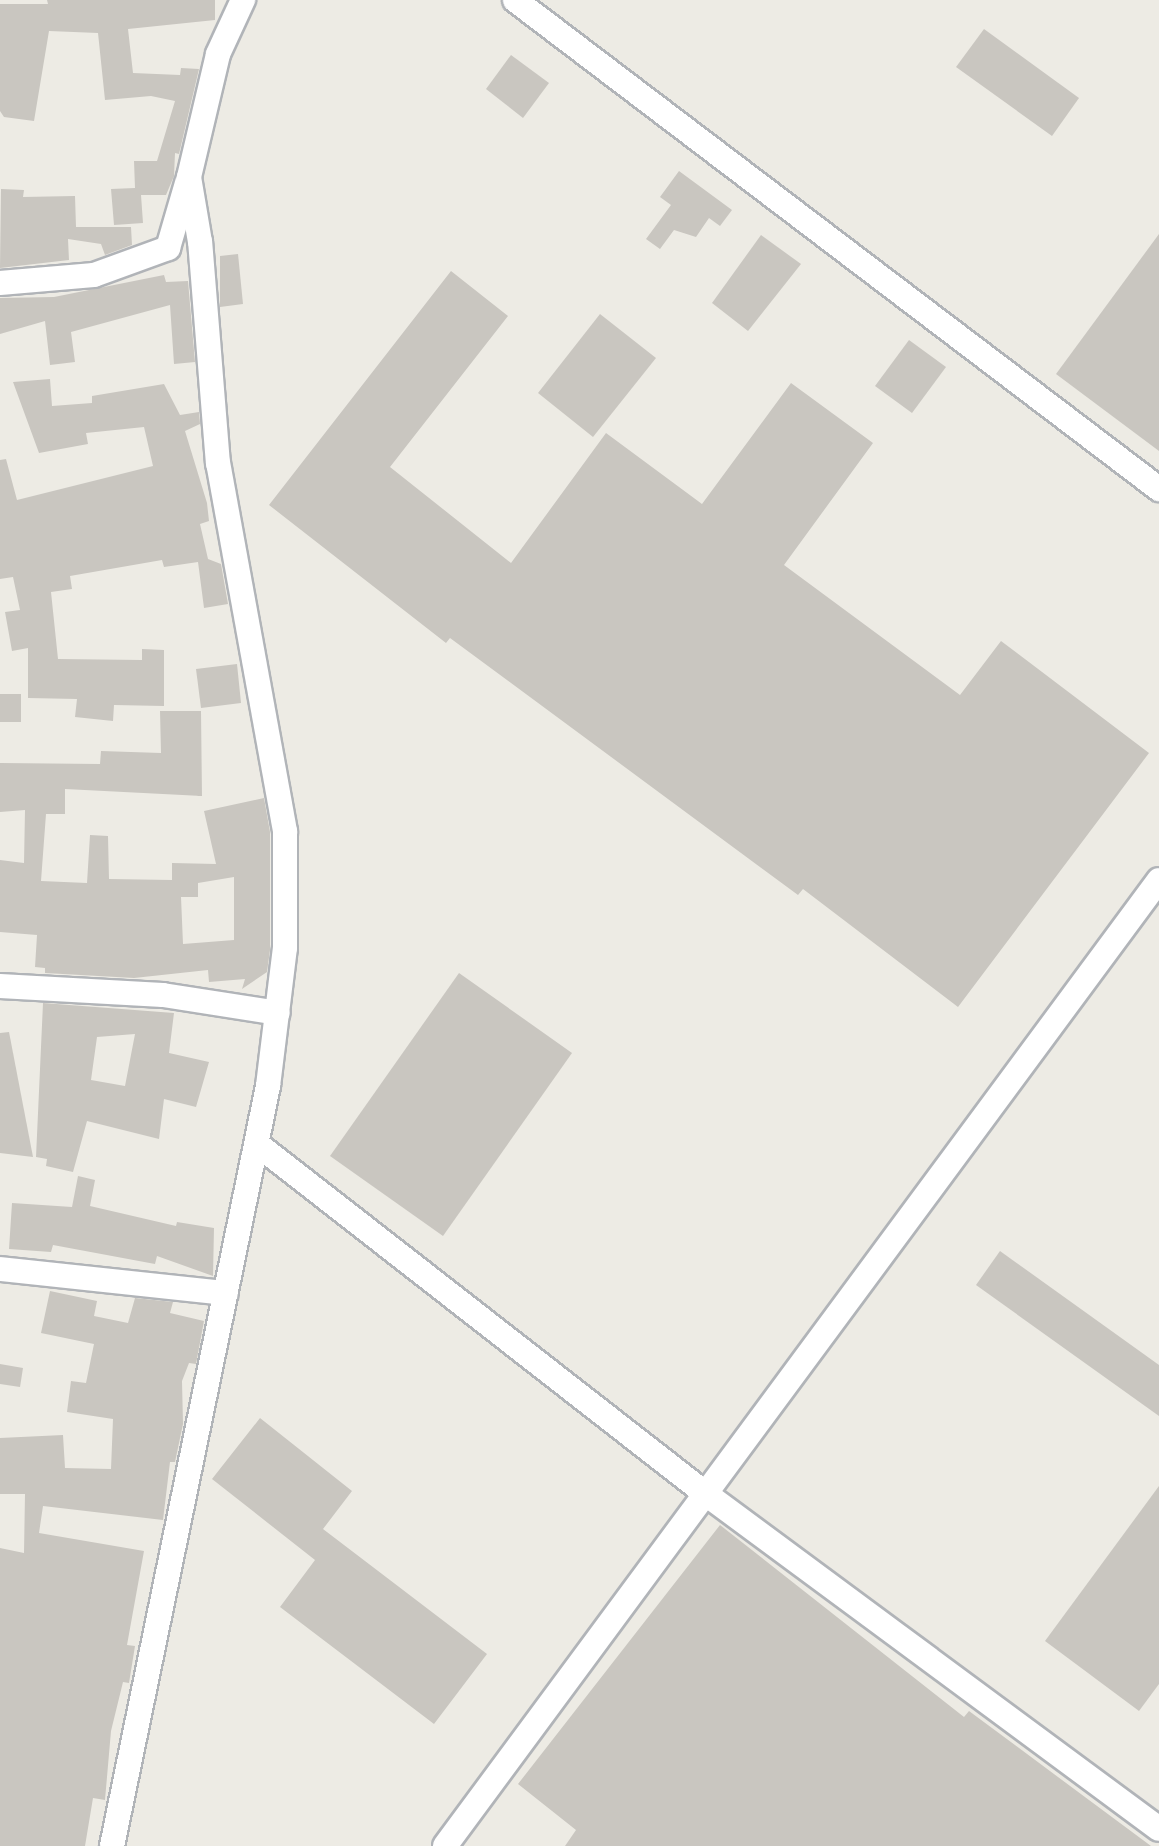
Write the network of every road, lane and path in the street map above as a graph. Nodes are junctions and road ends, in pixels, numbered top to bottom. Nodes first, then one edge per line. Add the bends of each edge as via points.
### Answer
1 (243, 0) edge
2 (515, 0) edge
3 (189, 177) junction
4 (0, 283) edge
5 (1159, 489) edge
6 (1159, 880) edge
7 (0, 986) edge
8 (278, 1013) junction
9 (257, 1144) junction
10 (0, 1269) edge
11 (226, 1293) junction
12 (706, 1494) junction
13 (1159, 1829) edge
14 (112, 1846) edge
15 (445, 1846) edge

1 - 3 street via 218,54
2 - 5 street
3 - 4 street via 168,248 94,275
3 - 8 street via 200,242 218,464 285,831 285,948
6 - 12 street
7 - 8 street via 163,995
8 - 9 street
9 - 11 street
9 - 12 street
10 - 11 street
11 - 14 street
12 - 13 street
12 - 15 street

